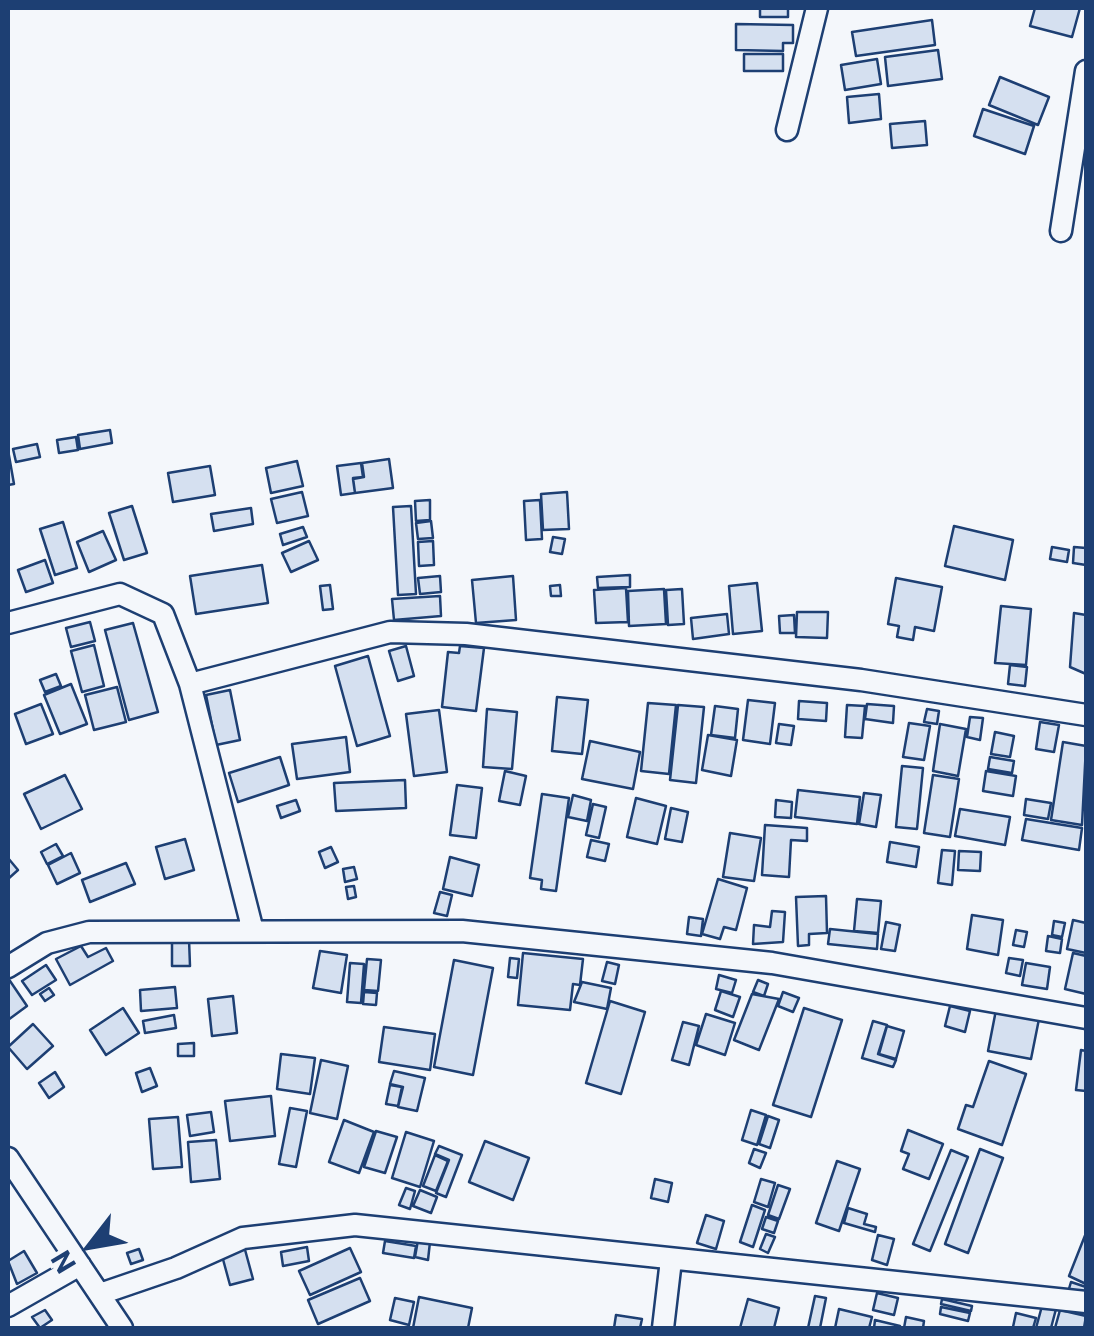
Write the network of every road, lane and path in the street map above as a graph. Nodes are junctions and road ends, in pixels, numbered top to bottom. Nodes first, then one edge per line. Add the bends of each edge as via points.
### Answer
1 (817, 8) edge
2 (1086, 71) edge
3 (787, 130) dead end
4 (1061, 231) dead end
5 (8, 624) edge
6 (190, 684) junction
7 (1086, 715) edge
8 (253, 931) junction
9 (8, 968) edge
10 (1086, 1018) edge
11 (8, 1158) edge
12 (671, 1260) junction
13 (80, 1265) junction
14 (100, 1294) junction
15 (1086, 1302) edge
16 (8, 1306) edge
17 (122, 1328) edge
18 (663, 1328) edge

1 - 3 street
2 - 4 street
5 - 6 street via 120,594 163,614
6 - 7 street via 390,632 466,634 860,680
6 - 8 street
8 - 9 street via 66,935
8 - 10 street via 462,931 772,963
11 - 13 street
12 - 14 street via 355,1225 243,1238
12 - 15 street
12 - 18 street
13 - 14 street
13 - 16 street
14 - 17 street

